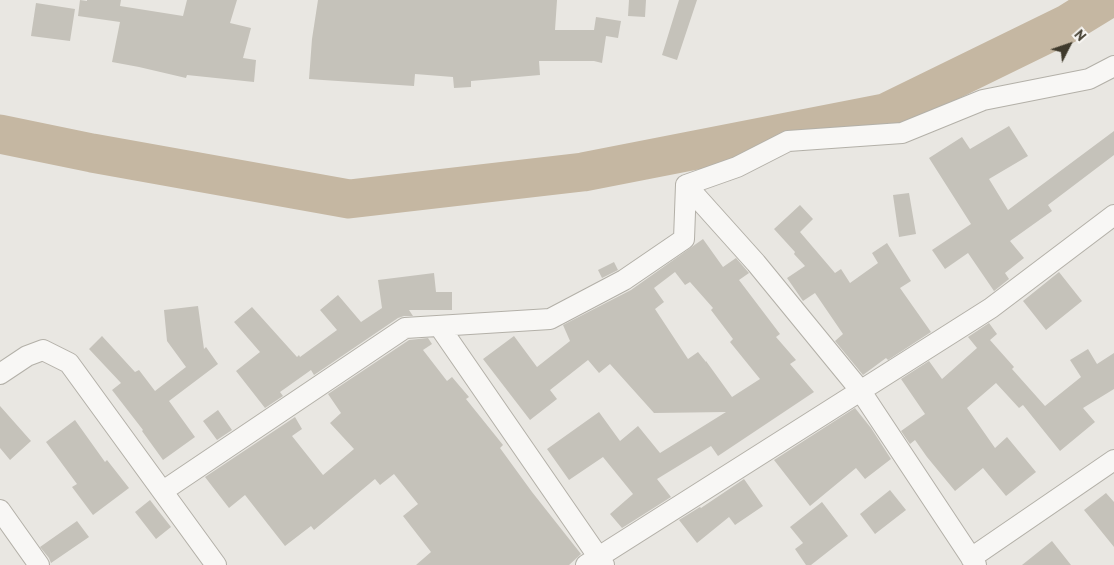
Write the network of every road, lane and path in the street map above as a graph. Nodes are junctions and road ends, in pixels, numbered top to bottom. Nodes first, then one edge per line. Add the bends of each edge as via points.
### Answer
1 (1114, 66) edge
2 (686, 185) junction
3 (1114, 215) edge
4 (439, 326) junction
5 (0, 374) edge
6 (860, 390) junction
7 (1114, 460) edge
8 (163, 491) junction
9 (0, 510) edge
10 (596, 562) edge
11 (974, 562) edge
12 (40, 565) edge
13 (216, 565) edge

1 - 2 street via 1089,79 983,100 902,133 788,141 737,167
2 - 4 street via 684,239 624,280 550,319
2 - 6 street via 756,263
3 - 6 street via 991,308
4 - 8 street via 405,328
4 - 10 street
5 - 8 street via 27,356 43,350 69,363
6 - 10 street
6 - 11 street
7 - 11 street
8 - 13 street
9 - 12 street

